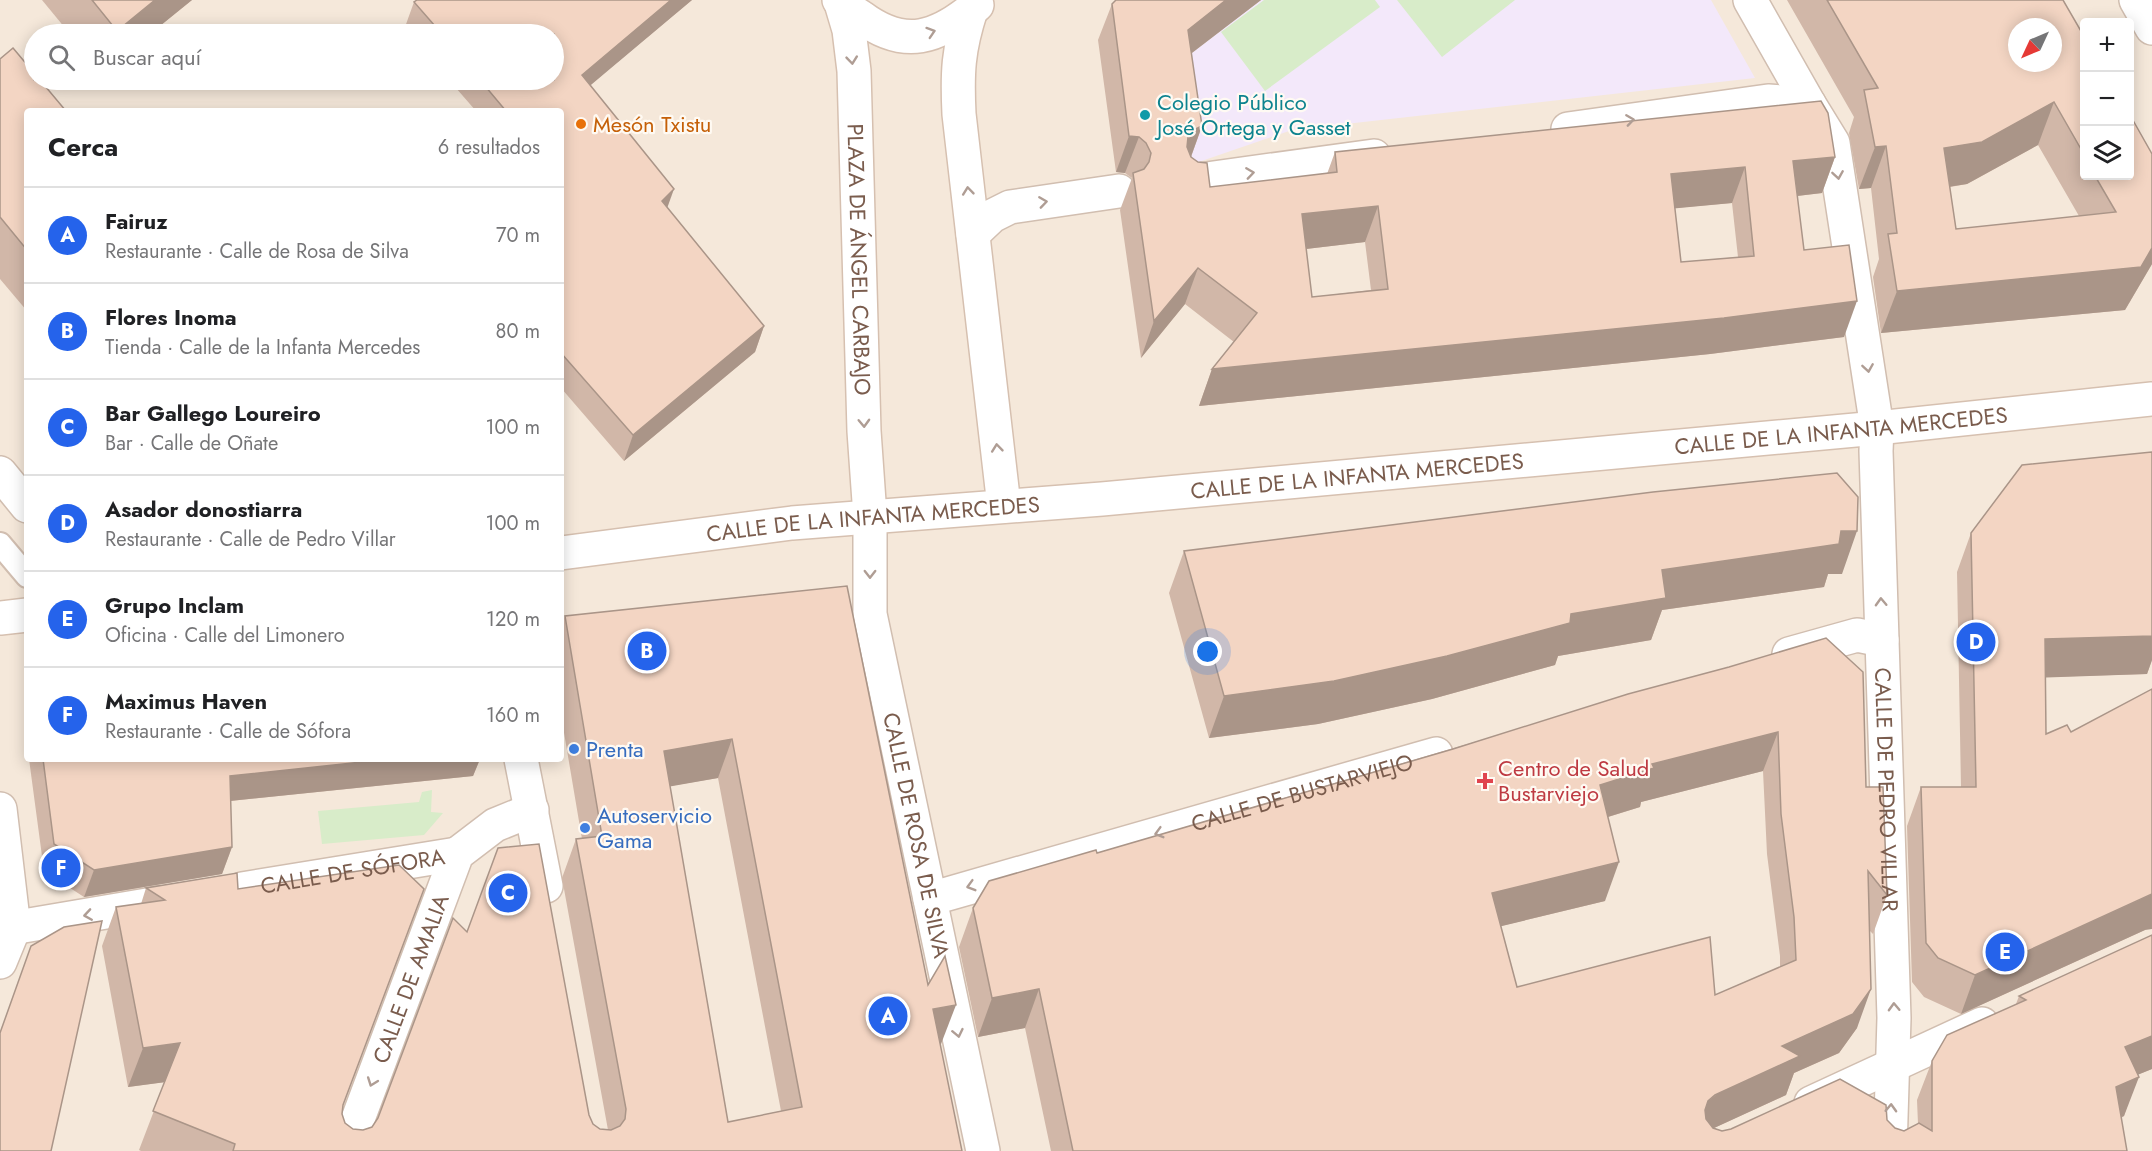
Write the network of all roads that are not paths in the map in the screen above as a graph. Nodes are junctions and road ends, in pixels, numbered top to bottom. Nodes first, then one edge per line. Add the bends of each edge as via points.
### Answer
1 (1750, 0) edge
2 (2136, 0) edge
3 (840, 1) edge
4 (977, 5) edge
5 (2152, 28) edge
6 (1809, 104) junction
7 (1533, 134) edge
8 (1404, 152) edge
9 (1192, 181) edge
10 (1119, 191) dead end
11 (973, 234) junction
12 (2152, 399) edge
13 (1877, 428) junction
14 (0, 473) edge
15 (24, 502) edge
16 (1004, 506) junction
17 (870, 516) junction
18 (0, 544) edge
19 (564, 553) edge
20 (24, 572) edge
21 (24, 615) edge
22 (0, 618) edge
23 (1882, 640) junction
24 (1765, 661) edge
25 (1469, 745) edge
26 (522, 762) edge
27 (0, 809) edge
28 (532, 810) junction
29 (457, 854) junction
30 (930, 899) junction
31 (551, 916) edge
32 (7, 929) edge
33 (0, 962) edge
34 (2011, 1011) edge
35 (1893, 1066) junction
36 (1783, 1116) edge
37 (346, 1151) edge
38 (983, 1151) edge
39 (1890, 1151) edge

1 - 6 street
2 - 5 street
3 -> 4 street via 885,33 907,39 936,32
3 -> 17 street, PLAZA DE ÁNGEL CARBAJO via 849,30 854,71
11 -> 4 street via 957,72 960,44
7 -> 6 street via 1768,101
6 -> 13 street via 1833,143
9 -> 8 street
11 -> 10 street via 992,216 1010,207
16 -> 11 street
12 - 13 street, CALLE DE LA INFANTA MERCEDES
13 - 16 street, CALLE DE LA INFANTA MERCEDES
23 -> 13 street, CALLE DE PEDRO VILLAR
14 - 15 street
16 - 17 street, CALLE DE LA INFANTA MERCEDES
17 - 19 street, CALLE DE LA INFANTA MERCEDES
17 -> 30 street, CALLE DE ROSA DE SILVA via 870,614
18 - 20 lane
21 - 22 street
23 - 24 street via 1857,635
35 -> 23 street, CALLE DE PEDRO VILLAR
25 -> 30 street, CALLE DE BUSTARVIEJO
26 - 28 street
27 - 32 street
28 - 29 street via 495,825
28 - 31 street
29 -> 32 street, CALLE DE SÓFORA
29 -> 37 street, CALLE DE AMALIA
30 -> 38 street, CALLE DE ROSA DE SILVA
32 - 33 street
34 - 35 street
35 - 36 street
39 -> 35 street, CALLE DE PEDRO VILLAR

